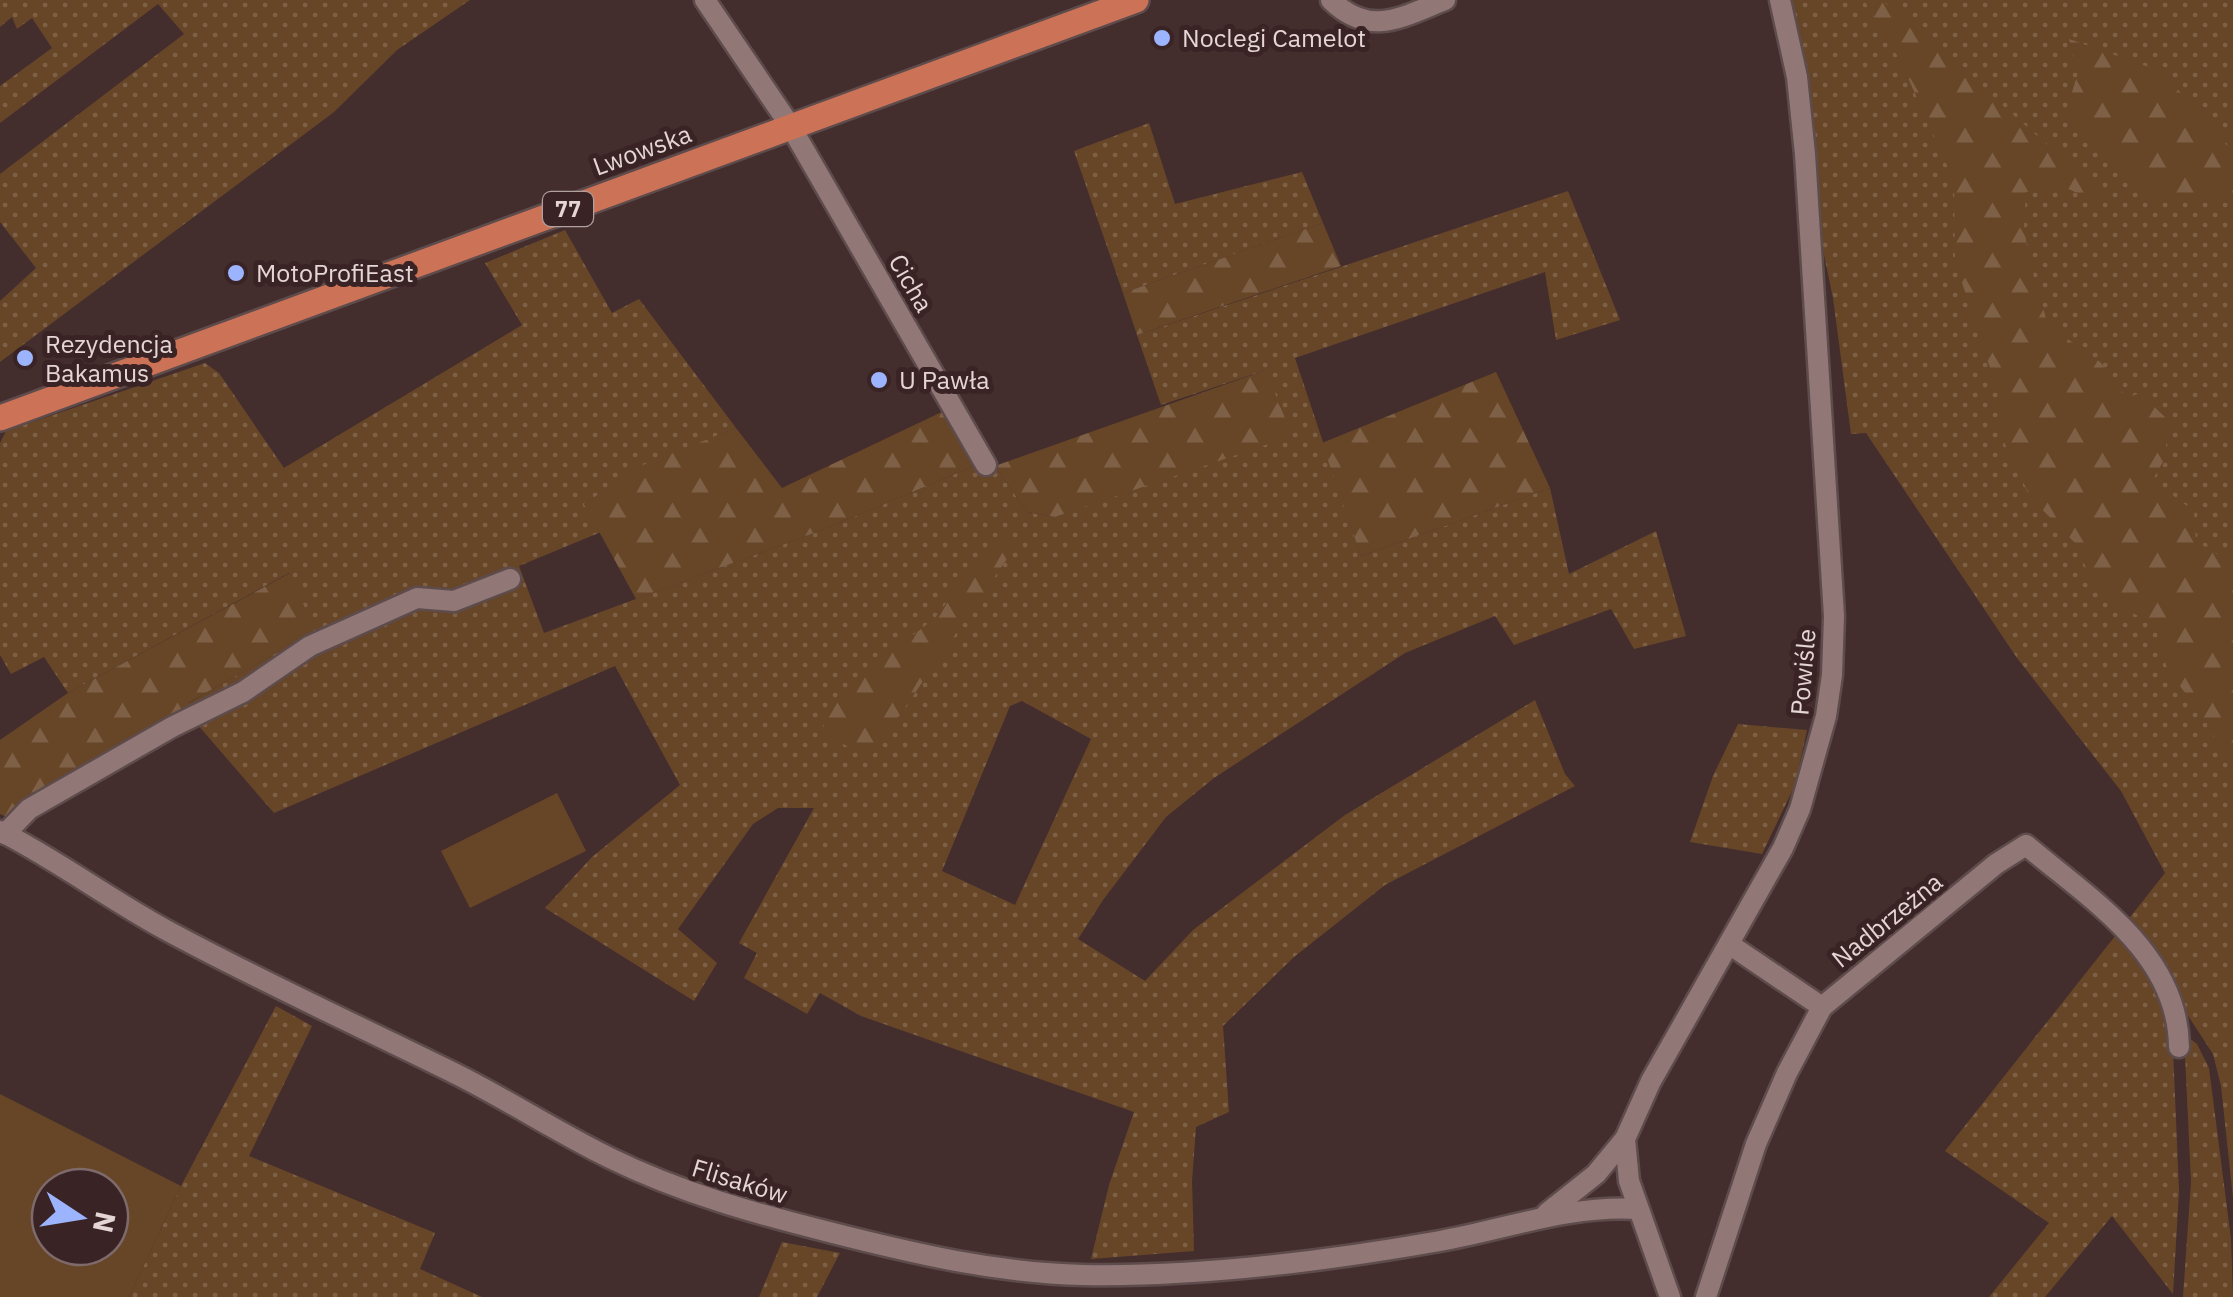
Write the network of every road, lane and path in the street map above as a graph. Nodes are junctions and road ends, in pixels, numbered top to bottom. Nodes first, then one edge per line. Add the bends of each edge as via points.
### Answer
1 (705, 0) edge
2 (1136, 0) edge
3 (1332, 0) edge
4 (1445, 0) edge
5 (1780, 0) edge
6 (791, 127) junction
7 (0, 418) edge
8 (986, 465) dead end
9 (510, 579) dead end
10 (3, 832) edge
11 (1729, 944) junction
12 (1822, 1007) junction
13 (2180, 1047) dead end
14 (1625, 1139) junction
15 (1638, 1209) junction
16 (1544, 1216) junction
17 (1670, 1297) edge
18 (1706, 1297) edge

1 - 6 street, Cicha
2 - 6 main road, Lwowska / 77
3 - 4 street via 1353,17 1374,22
5 - 11 street, Powiśle via 1804,154 1832,674 1800,809
6 - 7 main road, Lwowska / 77
6 - 8 street, Cicha
9 - 10 street via 454,600 417,598 310,646 243,692 30,809
10 - 16 street, Flisaków via 166,930 610,1158 758,1214 912,1253 1029,1273 1140,1274 1433,1242
11 - 12 street
11 - 14 street, Powiśle
12 - 13 street, Nadbrzeżna via 2026,845 2150,958 2169,990
12 - 18 street, Nadbrzeżna via 1756,1144
14 - 15 street
14 - 16 street, Flisaków via 1596,1174
15 - 16 street, Flisaków
15 - 17 street

